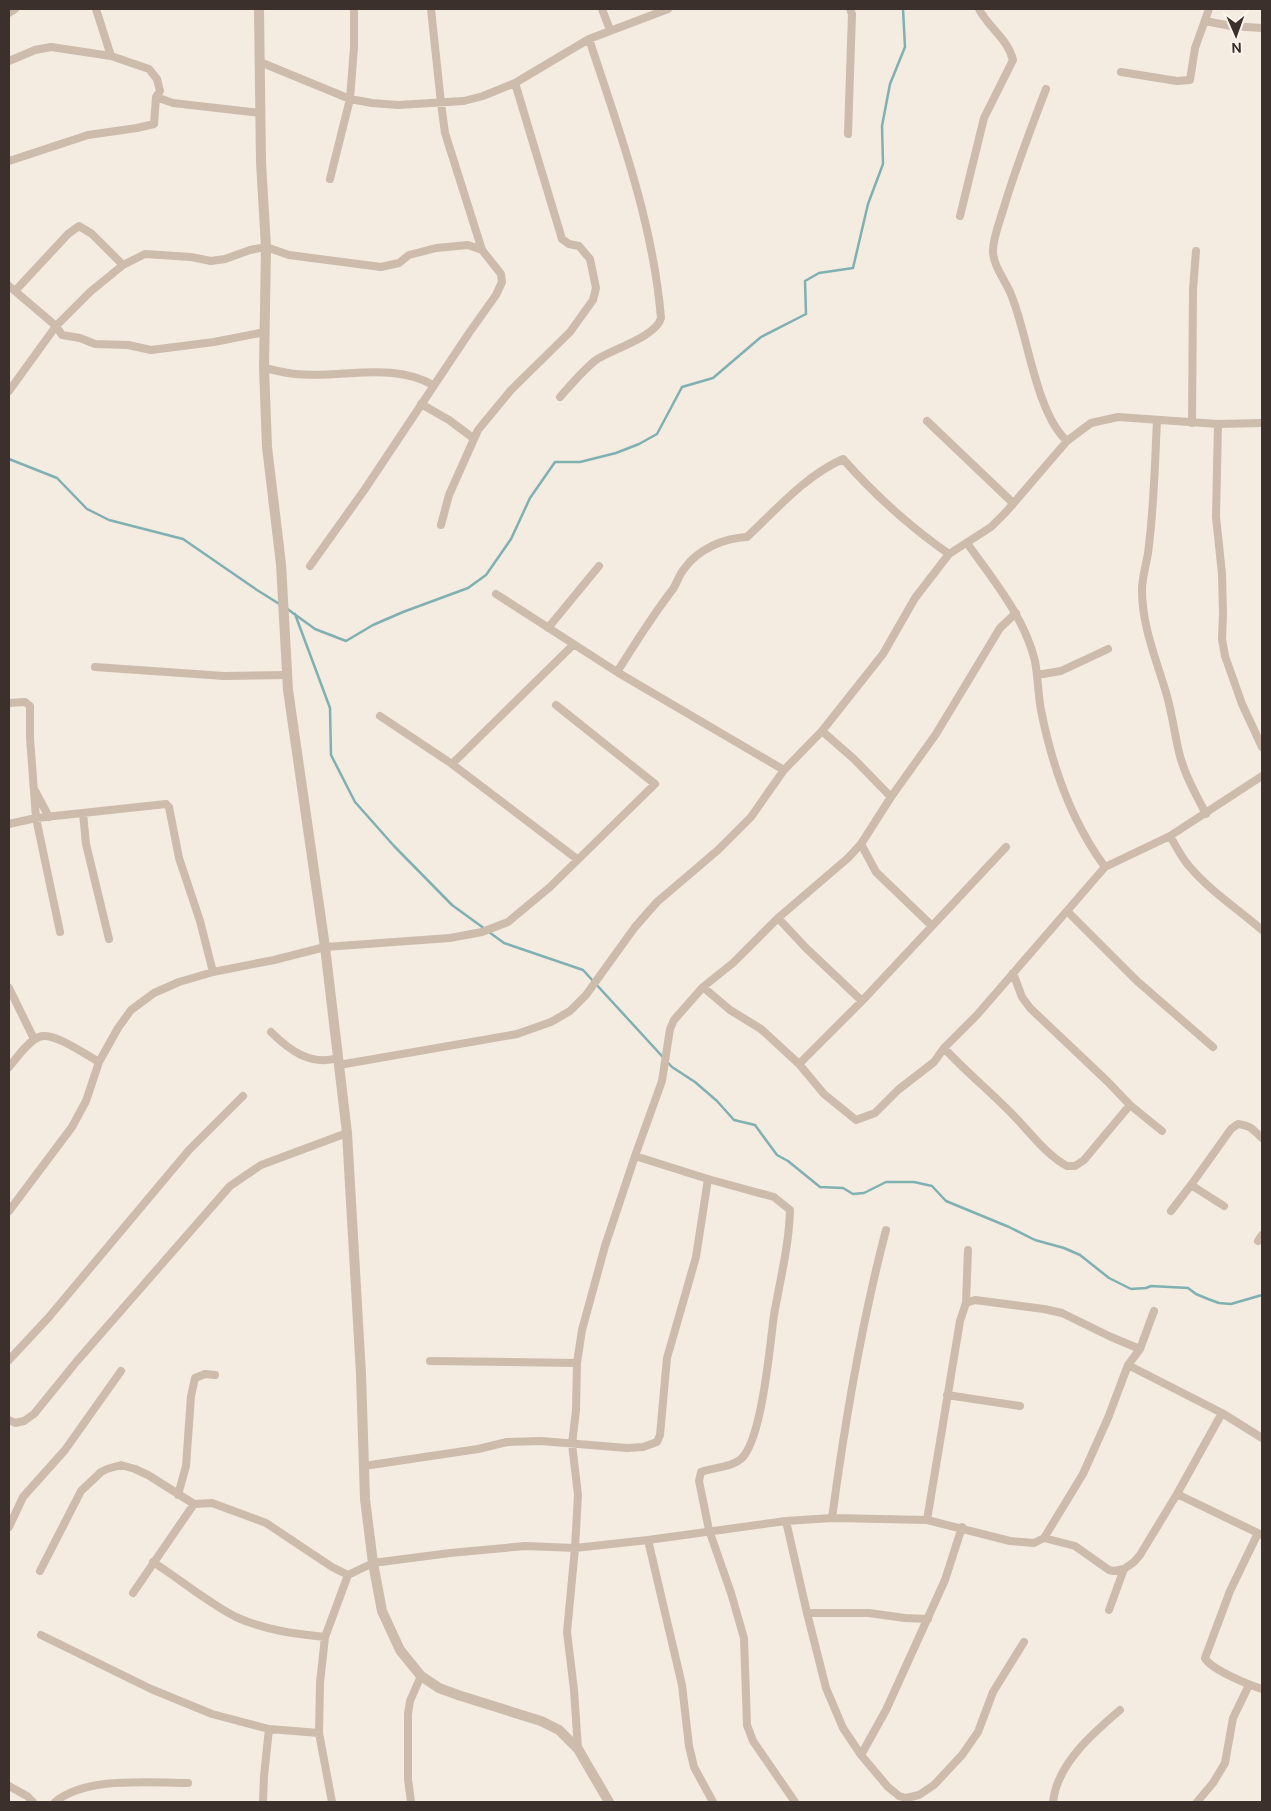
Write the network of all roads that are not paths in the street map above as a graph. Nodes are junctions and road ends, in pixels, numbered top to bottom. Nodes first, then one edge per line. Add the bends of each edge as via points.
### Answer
1 (14, 9) edge
2 (96, 9) edge
3 (259, 9) edge
4 (354, 9) edge
5 (431, 9) edge
6 (602, 9) edge
7 (668, 9) edge
8 (850, 9) edge
9 (979, 9) edge
10 (1209, 9) edge
11 (9, 13) edge
12 (1205, 21) junction
13 (1262, 28) edge
14 (610, 30) junction
15 (589, 39) junction
16 (111, 56) junction
17 (9, 61) edge
18 (260, 62) junction
19 (1121, 72) dead end
20 (515, 84) junction
21 (1046, 89) dead end
22 (156, 97) junction
23 (350, 99) junction
24 (441, 103) junction
25 (261, 113) junction
26 (848, 134) dead end
27 (9, 161) edge
28 (330, 180) dead end
29 (960, 216) dead end
30 (266, 247) junction
31 (482, 250) junction
32 (1196, 251) dead end
33 (122, 265) junction
34 (12, 288) edge
35 (56, 326) junction
36 (265, 332) junction
37 (264, 368) junction
38 (433, 385) junction
39 (9, 391) edge
40 (560, 397) dead end
41 (421, 404) junction
42 (1157, 420) junction
43 (927, 421) dead end
44 (1192, 422) junction
45 (1218, 424) junction
46 (1262, 424) edge
47 (473, 438) junction
48 (1067, 440) junction
49 (1013, 503) junction
50 (441, 525) dead end
51 (967, 543) junction
52 (949, 554) junction
53 (310, 566) dead end
54 (599, 566) dead end
55 (496, 594) dead end
56 (1016, 613) junction
57 (548, 628) junction
58 (572, 645) junction
59 (1108, 649) dead end
60 (95, 667) dead end
61 (616, 672) junction
62 (286, 675) junction
63 (1037, 676) junction
64 (9, 703) edge
65 (556, 705) dead end
66 (380, 716) dead end
67 (822, 731) junction
68 (1262, 747) edge
69 (452, 764) junction
70 (784, 770) junction
71 (1262, 776) edge
72 (33, 788) junction
73 (890, 796) junction
74 (83, 813) junction
75 (1206, 814) junction
76 (49, 817) junction
77 (36, 818) junction
78 (9, 824) edge
79 (1170, 836) junction
80 (861, 844) junction
81 (1006, 847) dead end
82 (577, 859) junction
83 (1105, 867) junction
84 (1067, 911) junction
85 (778, 918) junction
86 (932, 926) junction
87 (1262, 930) edge
88 (60, 932) dead end
89 (108, 939) dead end
90 (325, 947) junction
91 (213, 972) junction
92 (1013, 973) junction
93 (703, 987) junction
94 (9, 988) edge
95 (862, 1001) junction
96 (271, 1032) dead end
97 (34, 1039) junction
98 (1213, 1047) dead end
99 (944, 1048) junction
100 (99, 1062) junction
101 (339, 1062) junction
102 (799, 1064) junction
103 (9, 1068) edge
104 (243, 1096) dead end
105 (1130, 1106) junction
106 (1162, 1131) dead end
107 (347, 1133) junction
108 (1262, 1138) edge
109 (634, 1156) junction
110 (708, 1179) junction
111 (1192, 1185) junction
112 (1224, 1206) dead end
113 (9, 1211) edge
114 (1171, 1211) dead end
115 (886, 1230) dead end
116 (968, 1250) dead end
117 (966, 1303) junction
118 (1154, 1311) dead end
119 (1140, 1349) junction
120 (9, 1360) edge
121 (430, 1361) dead end
122 (577, 1363) junction
123 (1128, 1365) junction
124 (121, 1371) dead end
125 (216, 1375) dead end
126 (947, 1395) junction
127 (1020, 1406) dead end
128 (1222, 1413) junction
129 (9, 1420) edge
130 (1262, 1438) edge
131 (572, 1444) junction
132 (364, 1466) junction
133 (1177, 1494) junction
134 (178, 1495) junction
135 (194, 1504) junction
136 (832, 1518) junction
137 (927, 1520) junction
138 (786, 1521) junction
139 (9, 1527) edge
140 (962, 1527) junction
141 (709, 1530) junction
142 (1260, 1534) edge
143 (1044, 1538) junction
144 (648, 1540) junction
145 (575, 1548) junction
146 (154, 1562) junction
147 (373, 1563) junction
148 (1124, 1569) junction
149 (40, 1571) dead end
150 (348, 1575) junction
151 (133, 1593) dead end
152 (1109, 1610) dead end
153 (807, 1613) junction
154 (928, 1619) junction
155 (42, 1635) dead end
156 (326, 1637) junction
157 (1024, 1642) dead end
158 (421, 1676) junction
159 (1249, 1684) junction
160 (1262, 1689) edge
161 (1120, 1710) dead end
162 (270, 1728) junction
163 (319, 1733) junction
164 (578, 1749) junction
165 (862, 1755) junction
166 (188, 1782) dead end
167 (9, 1786) edge
168 (33, 1802) edge
169 (55, 1802) edge
170 (263, 1802) edge
171 (332, 1802) edge
172 (411, 1802) edge
173 (608, 1802) edge
174 (713, 1802) edge
175 (794, 1802) edge
176 (1053, 1802) edge
177 (1197, 1802) edge

1 - 11 street
2 - 16 street
3 - 18 street
4 - 23 street
5 - 24 street
6 - 14 street
7 - 14 street
8 - 26 street
9 - 29 street via 1009,47 1013,60 984,118
10 - 12 street
12 - 13 street
12 - 19 street via 1195,48 1191,77 1187,81
14 - 15 street
15 - 20 street
15 - 40 street via 638,193 660,318 659,324 649,331 596,360
16 - 17 street via 51,47
16 - 22 street via 149,69 160,85
18 - 23 street
18 - 25 street
20 - 24 street via 464,101
20 - 47 street via 562,239 580,246 590,259 596,292 570,332 511,390
21 - 48 street via 1014,174 993,252 1012,297 1041,393 1060,434
22 - 25 street via 174,103
22 - 27 street via 154,124 88,135
23 - 24 street via 398,105
23 - 28 street
24 - 31 street via 446,133
25 - 30 street
30 - 31 street via 289,255 381,267 436,248 468,246
30 - 33 street via 211,261 145,254
30 - 36 street
31 - 38 street via 501,274 502,282
32 - 44 street
33 - 34 street via 92,234 79,226
33 - 35 street
34 - 35 street
35 - 36 street via 62,335 95,344 151,350
35 - 39 street
36 - 37 street
37 - 38 street via 296,374 387,372 420,378
37 - 62 street via 267,447 281,564
38 - 41 street
41 - 47 street
41 - 53 street
42 - 44 street
42 - 48 street via 1118,417 1092,423
42 - 75 street via 1152,515 1142,588 1143,613 1171,711 1180,756
43 - 49 street
44 - 45 street
45 - 46 street
45 - 68 street via 1216,518 1222,639 1242,704
47 - 50 street via 449,495
48 - 49 street
49 - 51 street via 991,527
51 - 52 street
51 - 56 street
52 - 61 street via 918,533 843,459 826,466 747,537 712,545 698,554 684,569
52 - 67 street via 916,598 883,654
54 - 57 street
55 - 57 street
56 - 63 street
56 - 73 street via 1000,628 936,734
57 - 58 street
58 - 61 street
58 - 69 street
59 - 63 street via 1061,671
60 - 62 street via 224,676
61 - 70 street
62 - 90 street
63 - 83 street via 1040,708 1051,755 1076,820
64 - 72 street via 25,702 30,706
65 - 82 street via 656,784
66 - 69 street
67 - 70 street
67 - 73 street
69 - 82 street
70 - 101 street via 751,817 657,902 586,995 570,1011 551,1022 517,1034
71 - 75 street
72 - 76 street
72 - 77 street
73 - 80 street
74 - 76 street
74 - 89 street via 86,844
74 - 91 street via 163,803 169,807 179,858
75 - 79 street
76 - 77 street
77 - 78 street
77 - 88 street
79 - 83 street
79 - 87 street via 1188,866 1222,899
80 - 85 street
80 - 86 street via 876,872
81 - 86 street
82 - 90 street via 508,922 482,932 450,938
83 - 84 street
84 - 92 street
84 - 98 street via 1137,981
85 - 93 street via 733,963
85 - 95 street
86 - 95 street
90 - 91 street
90 - 101 street
91 - 100 street via 154,993 137,1005 118,1028
92 - 99 street
92 - 105 street via 1030,1008
93 - 102 street via 730,1010 761,1029
93 - 109 street via 670,1029 662,1081
94 - 97 street
95 - 102 street
96 - 101 street via 285,1046 300,1054
97 - 100 street via 47,1035 54,1037
97 - 103 street
99 - 102 street via 934,1062 875,1113 856,1120 824,1094
99 - 105 street via 1013,1114 1037,1142 1067,1166 1075,1166 1084,1160
100 - 113 street via 86,1101 72,1127
101 - 107 street
104 - 120 street via 189,1150
105 - 106 street
107 - 129 street via 261,1165 230,1186 34,1414 24,1421 15,1423
107 - 132 street
108 - 111 street via 1254,1129 1238,1124 1231,1129
109 - 110 street
109 - 122 street via 595,1281
110 - 131 street via 696,1257 667,1358 657,1442 627,1448
110 - 141 street via 774,1197 790,1210 789,1235 755,1429 741,1458 729,1465 701,1472 699,1476
111 - 112 street
111 - 114 street
115 - 136 street via 858,1353
116 - 117 street
117 - 119 street via 975,1300 1062,1313
117 - 126 street
118 - 119 street
119 - 123 street
121 - 122 street
122 - 131 street
123 - 128 street
123 - 143 street via 1083,1474
124 - 139 street via 66,1450 23,1497
125 - 134 street via 205,1374 195,1378 186,1466
126 - 127 street
126 - 137 street
128 - 130 street
128 - 133 street
131 - 132 street via 507,1442 478,1450
131 - 145 street via 578,1495
132 - 147 street
133 - 142 street
133 - 148 street via 1140,1555
134 - 135 street
134 - 149 street via 148,1475 126,1466 115,1466 101,1472 81,1491
135 - 146 street
135 - 150 street via 212,1503 266,1523
136 - 137 street
136 - 138 street
137 - 140 street
138 - 141 street
138 - 153 street
140 - 143 street via 1010,1541 1034,1543
140 - 154 street via 946,1580
141 - 144 street
141 - 175 street via 744,1638 747,1725 753,1741
142 - 159 street via 1230,1590 1205,1658 1214,1667
143 - 148 street via 1075,1546 1114,1572
144 - 145 street
144 - 174 street via 682,1685 688,1746 694,1767
145 - 147 street via 525,1546
145 - 164 street via 567,1632
146 - 151 street
146 - 156 street via 237,1617 275,1629
147 - 150 street
147 - 158 street via 382,1611 390,1632
148 - 152 street
150 - 156 street
153 - 154 street via 869,1613
153 - 165 street via 826,1688 843,1728
154 - 165 street
155 - 162 street via 151,1689 212,1714
156 - 163 street via 320,1683
157 - 165 street via 994,1692 978,1732 934,1785 912,1798 899,1796 888,1788
158 - 164 street via 439,1688 551,1725
158 - 172 street via 408,1714
159 - 160 street
159 - 177 street via 1233,1718 1224,1763
161 - 176 street via 1080,1747 1061,1778
162 - 163 street
162 - 170 street
163 - 171 street
164 - 173 street
166 - 169 street via 89,1786
167 - 168 street

